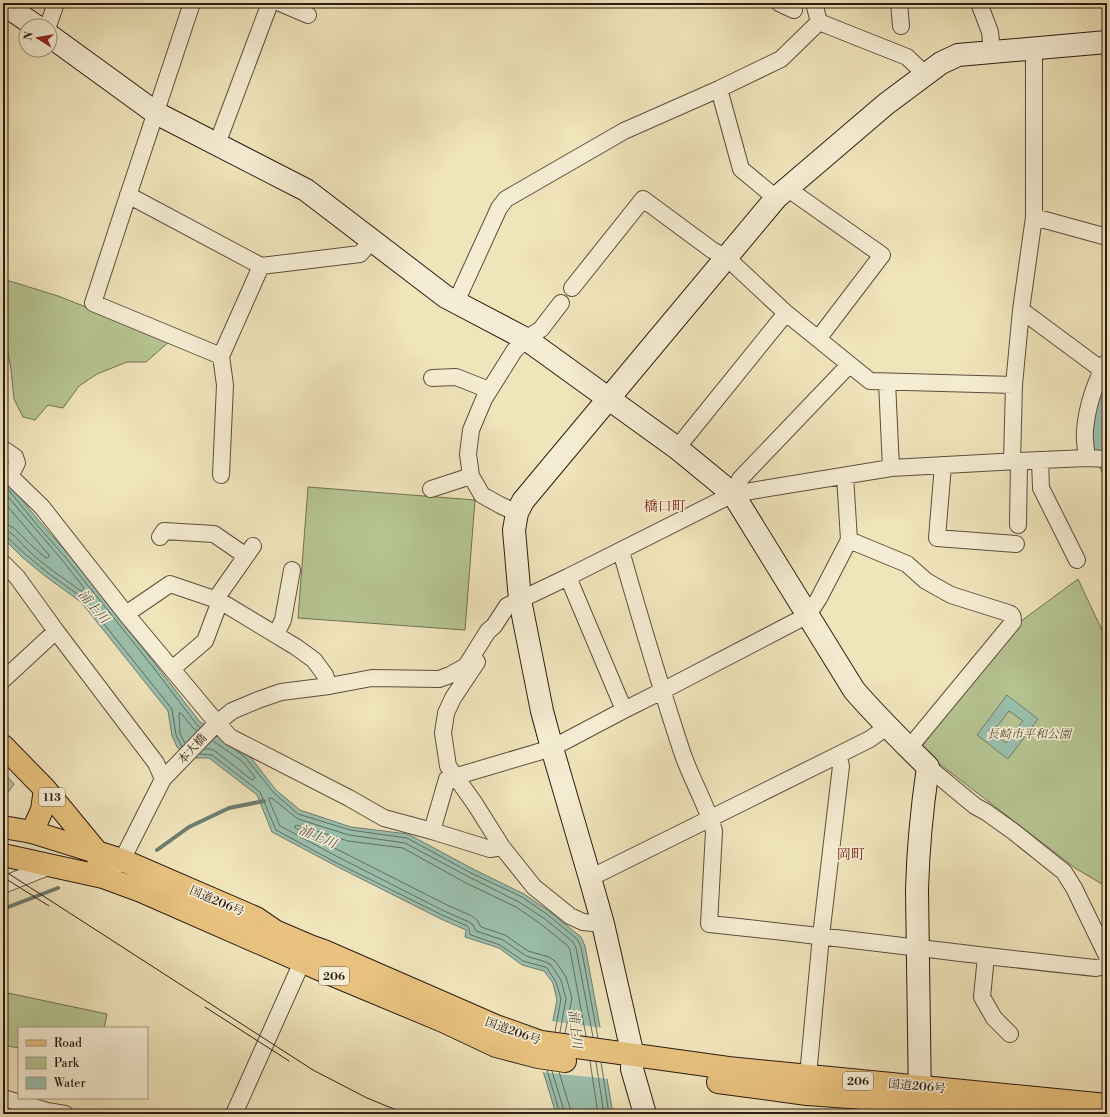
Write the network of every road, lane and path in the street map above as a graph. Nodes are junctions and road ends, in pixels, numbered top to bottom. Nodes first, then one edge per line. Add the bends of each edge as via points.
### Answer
1 (56, 3) edge
2 (192, 3) edge
3 (270, 3) edge
4 (280, 3) edge
5 (779, 3) edge
6 (815, 3) edge
7 (898, 3) edge
8 (979, 3) edge
9 (3, 4) edge
10 (794, 10) dead end
11 (308, 15) dead end
12 (24, 18) edge
13 (51, 18) edge
14 (819, 22) junction
15 (901, 26) dead end
16 (58, 42) edge
17 (1107, 42) edge
18 (1034, 49) junction
19 (992, 51) junction
20 (925, 74) junction
21 (719, 89) junction
22 (156, 113) junction
23 (217, 144) junction
24 (782, 193) junction
25 (128, 195) junction
26 (1034, 217) junction
27 (1107, 237) edge
28 (372, 240) junction
29 (727, 258) junction
30 (261, 266) junction
31 (572, 288) dead end
32 (456, 302) junction
33 (561, 303) dead end
34 (1021, 310) junction
35 (786, 313) junction
36 (526, 339) junction
37 (818, 339) junction
38 (221, 356) junction
39 (849, 365) junction
40 (1105, 366) edge
41 (432, 378) dead end
42 (887, 382) junction
43 (1014, 385) junction
44 (489, 390) junction
45 (608, 398) junction
46 (677, 448) junction
47 (3, 449) edge
48 (1096, 458) edge
49 (1040, 460) junction
50 (1015, 461) junction
51 (943, 465) junction
52 (891, 468) junction
53 (221, 475) dead end
54 (471, 476) junction
55 (845, 476) junction
56 (432, 489) dead end
57 (733, 494) junction
58 (517, 513) junction
59 (1018, 525) dead end
60 (160, 537) dead end
61 (849, 540) junction
62 (1016, 544) dead end
63 (620, 551) junction
64 (1077, 560) dead end
65 (3, 562) edge
66 (292, 570) dead end
67 (568, 577) junction
68 (217, 600) junction
69 (520, 600) junction
70 (126, 614) junction
71 (808, 614) junction
72 (494, 626) junction
73 (56, 631) junction
74 (276, 634) junction
75 (172, 669) junction
76 (3, 680) edge
77 (329, 686) junction
78 (662, 691) junction
79 (624, 710) junction
80 (213, 727) junction
81 (887, 727) junction
82 (3, 746) edge
83 (552, 748) junction
84 (909, 748) junction
85 (838, 756) junction
86 (928, 767) junction
87 (456, 777) junction
88 (164, 780) junction
89 (45, 789) junction
90 (710, 818) junction
91 (3, 827) edge
92 (432, 831) junction
93 (32, 832) junction
94 (502, 847) junction
95 (97, 852) junction
96 (3, 855) edge
97 (122, 860) junction
98 (53, 865) junction
99 (103, 877) junction
100 (590, 878) junction
101 (3, 885) edge
102 (603, 924) junction
103 (821, 936) junction
104 (918, 948) junction
105 (306, 954) junction
106 (986, 956) junction
107 (1107, 956) edge
108 (1107, 966) edge
109 (1010, 1034) dead end
110 (621, 1061) junction
111 (807, 1085) junction
112 (920, 1094) junction
113 (3, 1098) edge
114 (1107, 1105) edge
115 (65, 1114) edge
116 (234, 1114) edge
117 (646, 1114) edge
118 (1042, 1114) edge

1 - 13 street
2 - 22 street
3 - 23 street
4 - 11 street
5 - 10 street
6 - 14 street
7 - 15 street
8 - 19 street via 990,32
9 - 12 street
14 - 20 street via 906,57
14 - 21 street via 781,59
16 - 22 street
17 - 18 street
18 - 19 street
18 - 26 street
19 - 20 street via 958,55
20 - 24 street
21 - 24 street via 741,169
21 - 32 street via 624,131 506,199 499,208
22 - 23 street
22 - 25 street
23 - 28 street via 306,190
24 - 29 street
24 - 37 street via 882,255
25 - 30 street
25 - 38 street via 93,304
26 - 27 street
26 - 34 street
28 - 30 street via 360,254
28 - 32 street
29 - 31 street via 712,250 644,199
29 - 35 street
29 - 45 street
30 - 38 street
32 - 36 street
33 - 36 street via 541,329
34 - 40 street
34 - 43 street
35 - 37 street
35 - 46 street
36 - 44 street via 514,350
36 - 45 street
37 - 39 street
38 - 53 street via 225,385
39 - 42 street via 870,381
39 - 57 street via 740,479
40 - 48 street via 1091,397 1084,431
41 - 44 street via 456,377
42 - 43 street
42 - 52 street
43 - 50 street
44 - 54 street via 471,430 468,454
45 - 46 street
45 - 58 street via 523,501
46 - 57 street
47 - 70 street via 15,457 17,463 10,476 42,507
48 - 49 street
49 - 50 street
49 - 64 street via 1041,488
50 - 51 street
50 - 59 street
51 - 52 street
51 - 62 street via 937,538
52 - 55 street
54 - 56 street
54 - 58 street via 482,495
55 - 57 street
55 - 61 street
57 - 63 street
57 - 71 street
58 - 69 street via 514,530
60 - 68 street via 164,531 214,534 249,551
61 - 71 street
61 - 84 street via 908,564 926,581 951,595 1013,616 1013,622
63 - 67 street
63 - 78 street
65 - 73 street
66 - 74 street via 283,620
67 - 69 street
67 - 79 street
68 - 70 street via 170,584
68 - 74 street
68 - 75 street via 205,641
69 - 72 street via 507,606
69 - 83 street
70 - 75 street
71 - 78 street
71 - 81 street via 854,690
72 - 77 street, 本大橋 via 488,631 466,666 450,675 438,679 372,678
72 - 87 street via 490,640 446,713 443,733 447,760
73 - 76 street
73 - 88 street via 156,763
74 - 77 street via 314,660 325,674
75 - 80 street
77 - 80 street, 本大橋 via 281,692 258,700 232,712
78 - 79 street
78 - 90 street via 683,754
79 - 83 street
80 - 88 street, 本大橋
80 - 92 street via 384,818
81 - 84 street
81 - 85 street via 870,740
82 - 89 main road, 113
83 - 87 street
83 - 100 street
84 - 86 street
85 - 90 street
85 - 103 street via 841,766
86 - 104 street via 918,856
86 - 107 street via 975,806 1014,832 1064,872
87 - 92 street via 447,779
87 - 94 street
88 - 97 street, 本大橋
89 - 93 main road via 42,810
89 - 95 main road, 113
90 - 100 street
90 - 103 street via 714,831 709,924
91 - 93 main road, 国道206号 / 206
92 - 94 street via 490,849
93 - 95 main road, 国道206号 / 206
94 - 102 street via 534,887 570,916 583,922
95 - 97 main road, 国道206号 / 206
95 - 99 main road, 113
96 - 98 main road, 国道206号 / 206
97 - 99 street
97 - 105 main road, 国道206号 / 206 via 256,918
98 - 99 main road, 国道206号 / 206
98 - 101 street
99 - 105 main road, 国道206号 / 206 via 226,929
100 - 102 street
102 - 110 street
103 - 104 street
103 - 111 street
104 - 106 street
104 - 112 street
105 - 110 main road, 国道206号 / 206 via 335,976 496,1046
105 - 116 street
106 - 108 street via 1096,968
106 - 109 street via 982,997 994,1018
110 - 111 main road, 国道206号 / 206 via 728,1068
110 - 117 street
111 - 112 main road, 国道206号 / 206
112 - 114 main road, 国道206号 / 206
112 - 118 main road, 国道206号 / 206
113 - 115 street

